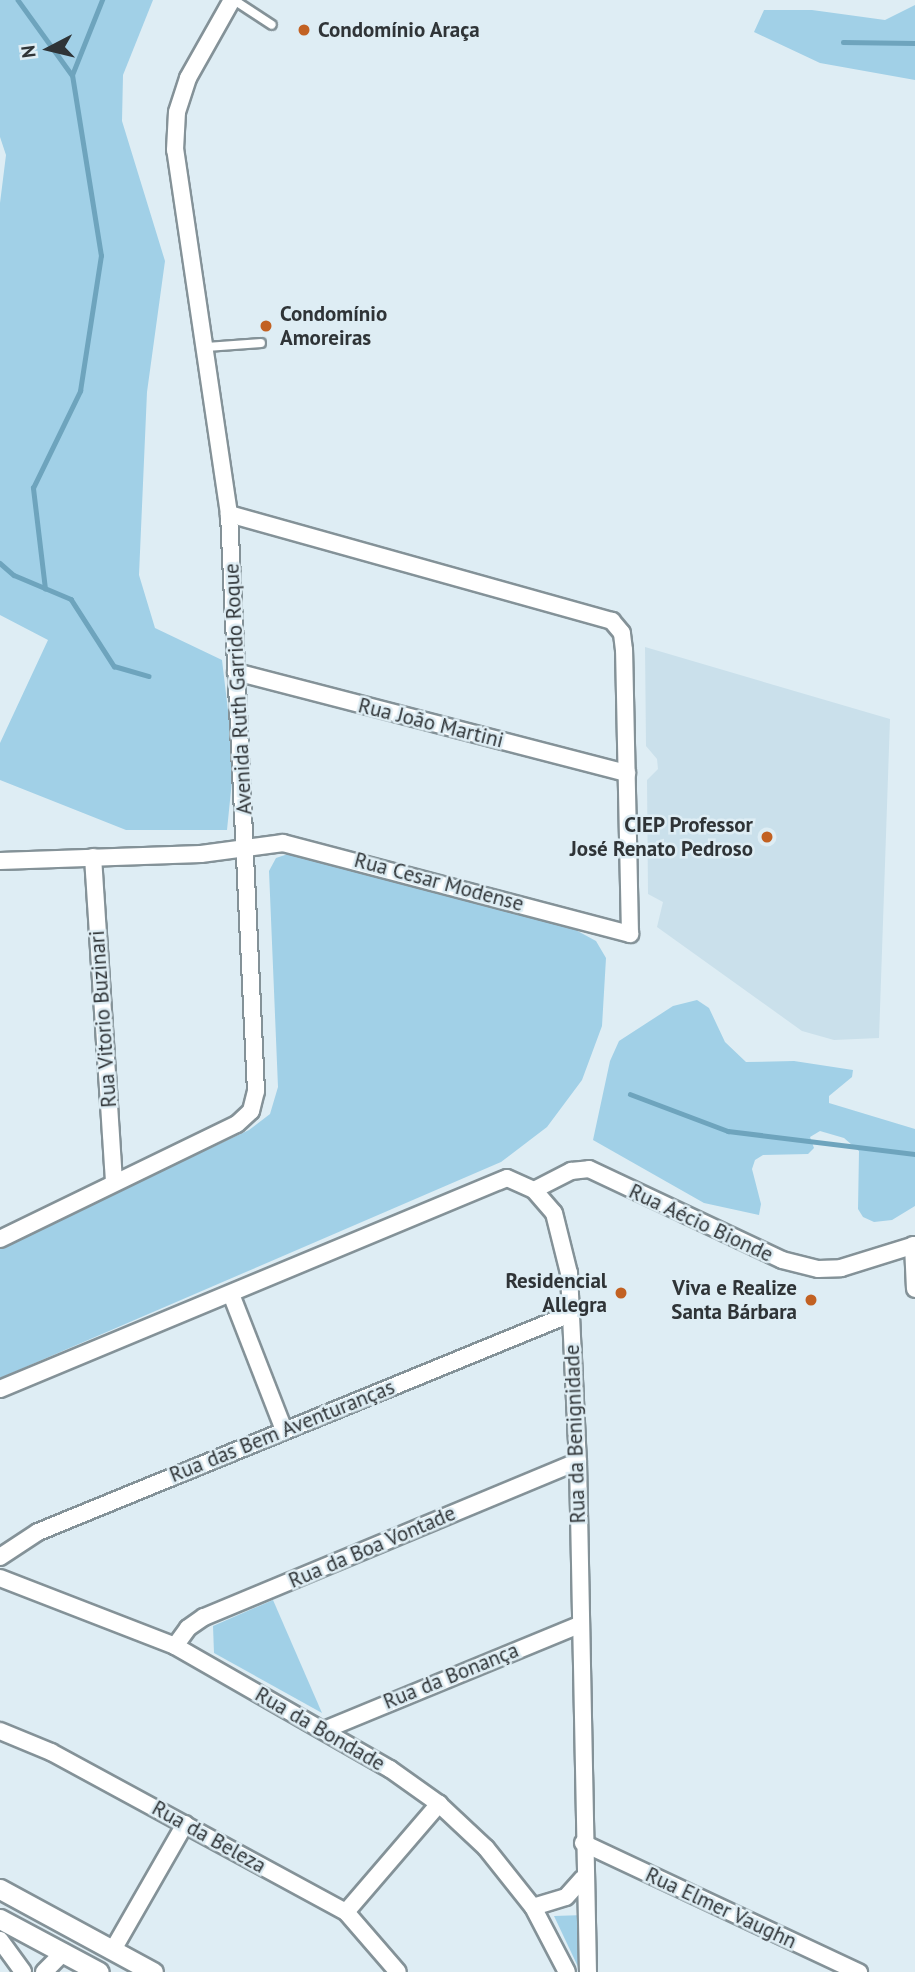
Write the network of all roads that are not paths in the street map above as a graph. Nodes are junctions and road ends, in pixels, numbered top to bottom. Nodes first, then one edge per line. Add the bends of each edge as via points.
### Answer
1 (233, 0) edge
2 (272, 25) dead end
3 (261, 343) dead end
4 (207, 347) junction
5 (229, 514) junction
6 (236, 673) junction
7 (627, 773) junction
8 (246, 848) junction
9 (93, 857) junction
10 (0, 861) edge
11 (114, 1181) junction
12 (534, 1190) junction
13 (0, 1239) edge
14 (914, 1245) edge
15 (915, 1289) edge
16 (231, 1294) junction
17 (570, 1314) junction
18 (0, 1389) edge
19 (284, 1430) junction
20 (578, 1461) junction
21 (0, 1557) edge
22 (0, 1578) edge
23 (579, 1625) junction
24 (175, 1646) junction
25 (324, 1730) junction
26 (0, 1731) edge
27 (439, 1804) junction
28 (185, 1824) junction
29 (583, 1843) junction
30 (583, 1878) junction
31 (0, 1889) edge
32 (533, 1907) junction
33 (346, 1912) junction
34 (0, 1919) edge
35 (0, 1940) edge
36 (114, 1948) junction
37 (64, 1952) junction
38 (23, 1972) edge
39 (44, 1972) edge
40 (99, 1972) edge
41 (153, 1972) edge
42 (398, 1972) edge
43 (567, 1972) edge
44 (588, 1972) edge
45 (859, 1972) edge

1 - 2 lane
1 - 4 street, Avenida Ruth Garrido Roque via 188,78 177,112 175,150
3 - 4 lane
4 - 5 street, Avenida Ruth Garrido Roque
5 - 6 street, Avenida Ruth Garrido Roque
5 - 7 street via 612,621 622,633 624,650
6 - 7 street, Rua João Martini
6 - 8 street, Avenida Ruth Garrido Roque
7 - 8 street, Rua Cesar Modense via 630,934 309,847 283,843
8 - 9 street, Rua Cesar Modense
8 - 11 street, Avenida Ruth Garrido Roque via 256,1091 251,1111 237,1124
9 - 10 street, Rua Cesar Modense
9 - 11 street, Rua Vitorio Buzinari
11 - 13 street, Avenida Ruth Garrido Roque
12 - 14 street, Rua Aécio Bionde via 571,1171 589,1169 782,1260 818,1269 841,1268
12 - 16 street via 507,1178
12 - 17 street, Rua da Benignidade via 554,1213 569,1273
14 - 15 street
16 - 18 street
16 - 19 street
17 - 19 street, Rua das Bem Aventuranças
17 - 20 street, Rua da Benignidade
19 - 21 street, Rua das Bem Aventuranças via 38,1532
20 - 23 street, Rua da Benignidade
20 - 24 street, Rua da Boa Vontade via 204,1617 188,1628
22 - 24 street, Rua da Bondade
23 - 25 street, Rua da Bonança
23 - 29 street, Rua da Benignidade
24 - 25 street, Rua da Bondade
25 - 27 street, Rua da Bondade
26 - 28 street, Rua da Beleza via 51,1752
27 - 32 street, Rua da Bondade via 486,1848
27 - 33 street
28 - 33 street, Rua da Beleza
28 - 36 street
29 - 30 street, Rua da Benignidade
29 - 45 street, Rua Elmer Vaughn
30 - 32 street via 554,1904
30 - 44 street, Rua da Benignidade
31 - 36 street
32 - 43 street, Rua da Bondade
33 - 42 street, Rua da Beleza
34 - 37 street
35 - 38 street
36 - 41 street
37 - 39 street
37 - 40 street

